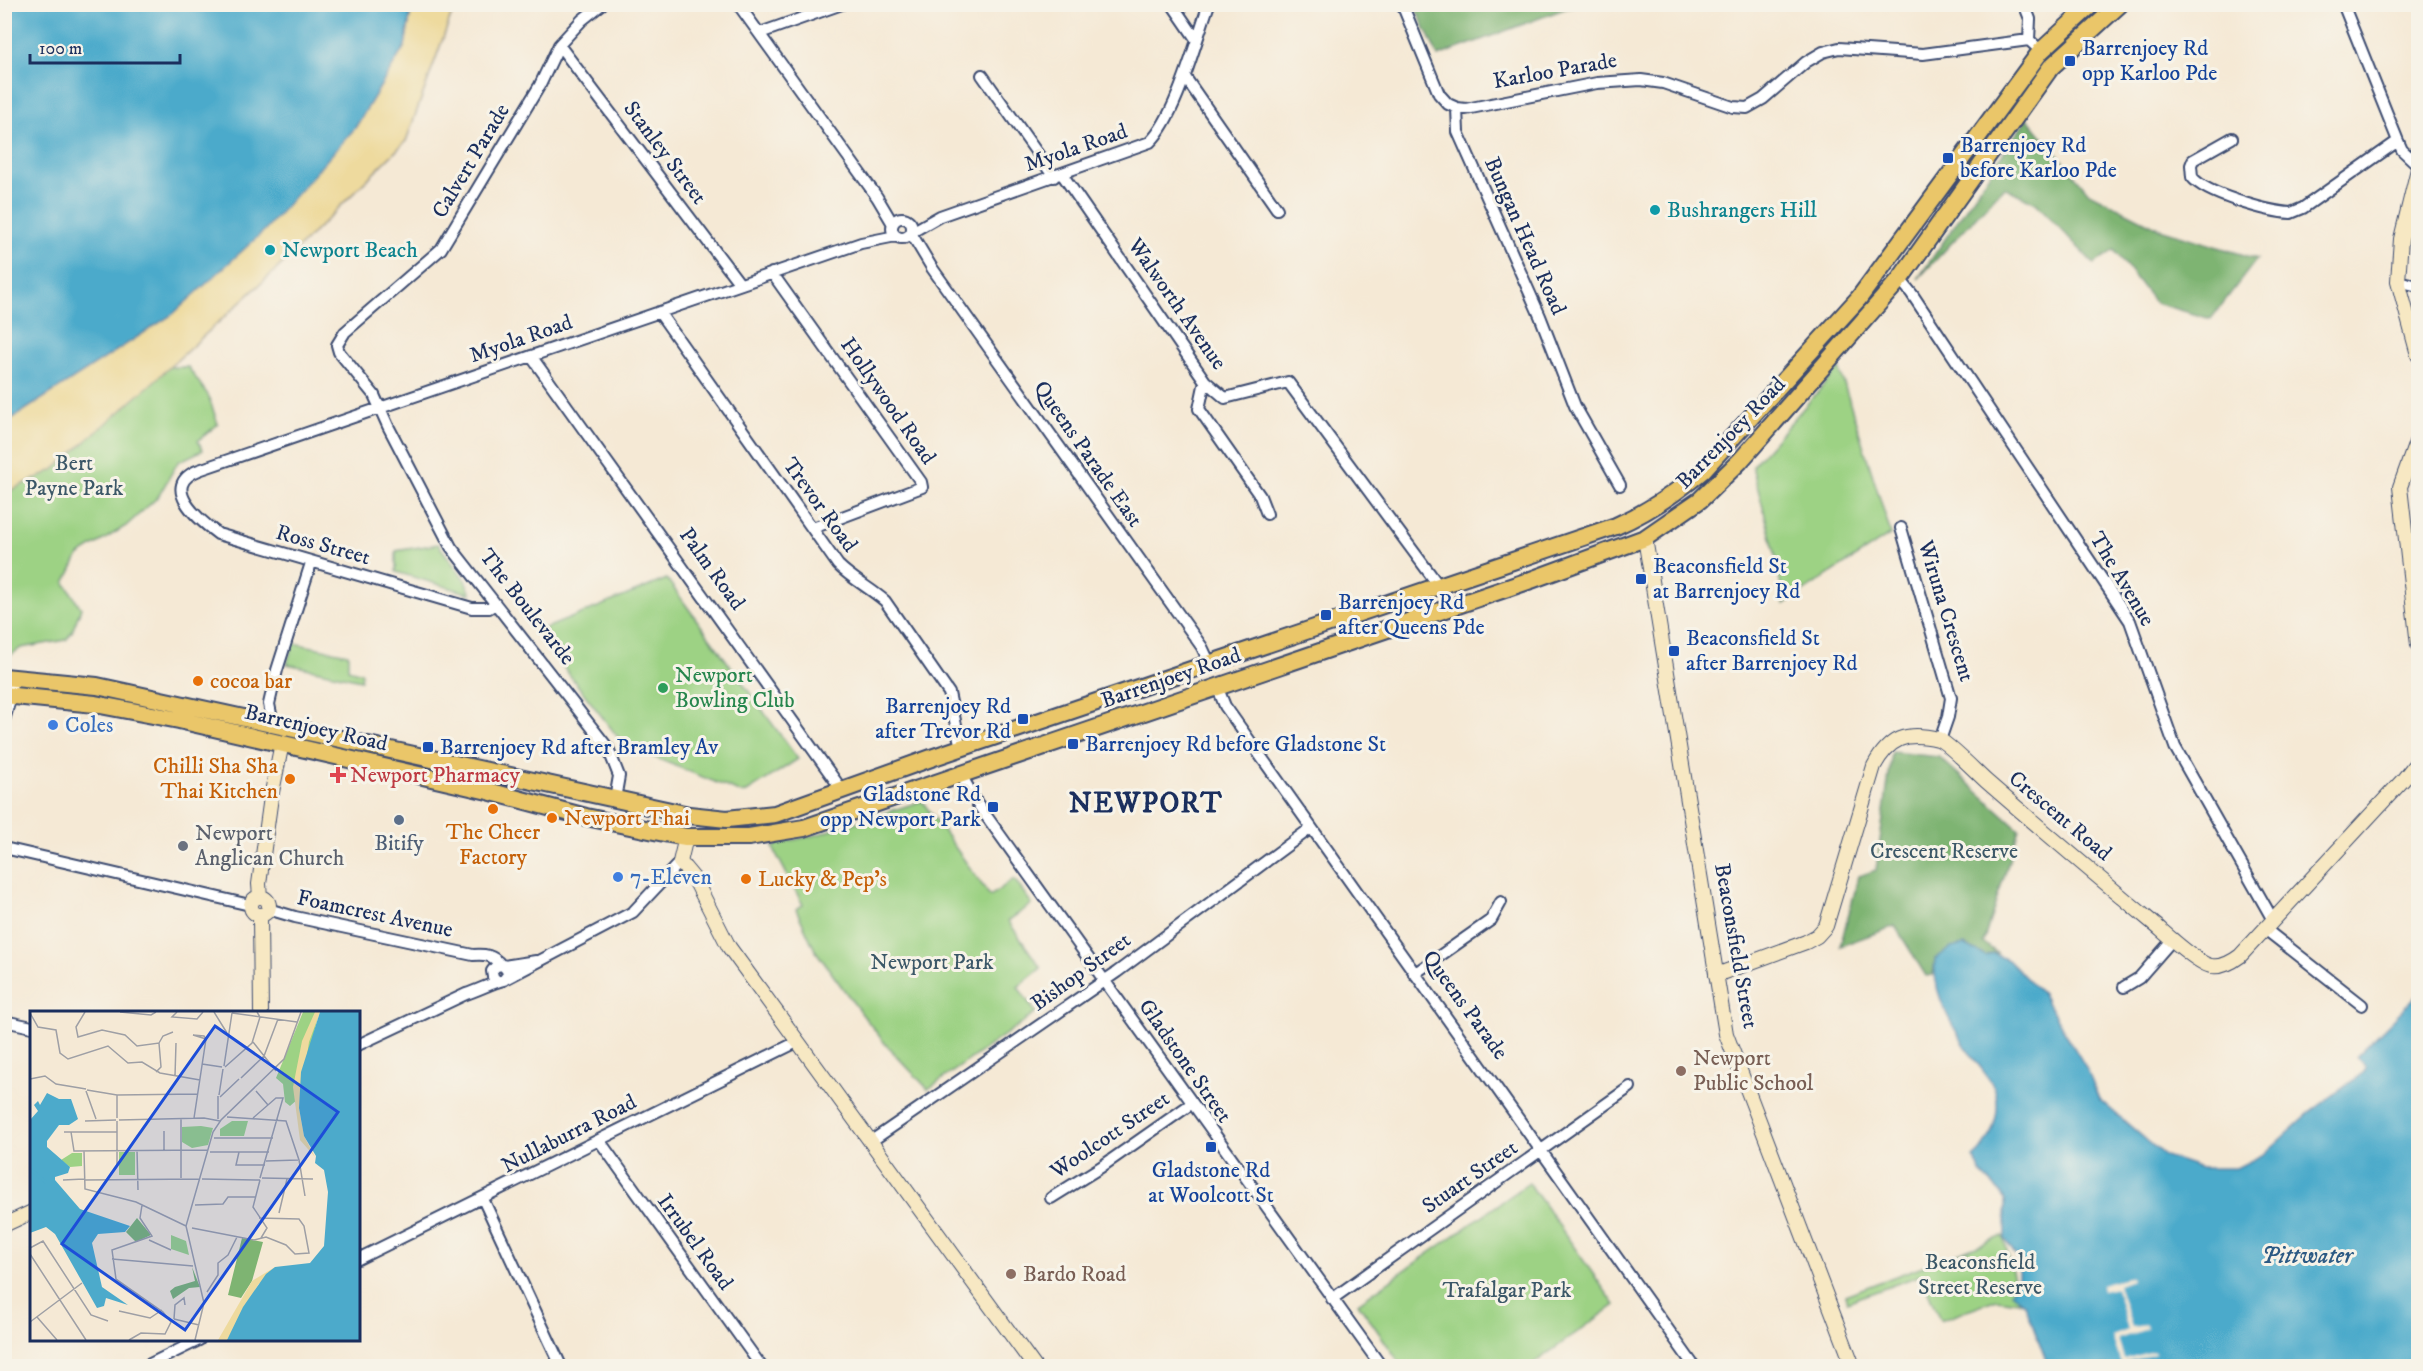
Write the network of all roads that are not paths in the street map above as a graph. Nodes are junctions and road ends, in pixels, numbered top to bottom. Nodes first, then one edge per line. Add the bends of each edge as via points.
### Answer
1 (602, 4) edge
2 (738, 4) edge
3 (842, 4) edge
4 (1172, 4) edge
5 (1209, 4) edge
6 (1402, 4) edge
7 (2024, 4) edge
8 (2092, 4) edge
9 (2120, 4) edge
10 (2343, 4) edge
11 (760, 33) junction
12 (1196, 39) junction
13 (559, 45) junction
14 (2035, 45) junction
15 (2064, 54) junction
16 (982, 75) dead end
17 (1185, 77) junction
18 (1457, 108) junction
19 (2232, 138) dead end
20 (2398, 141) junction
21 (2418, 167) edge
22 (1058, 175) junction
23 (1277, 208) dead end
24 (903, 229) junction
25 (772, 273) junction
26 (1900, 279) junction
27 (2398, 281) junction
28 (740, 284) junction
29 (2418, 286) edge
30 (659, 312) junction
31 (2418, 355) edge
32 (531, 356) junction
33 (1205, 381) junction
34 (380, 409) junction
35 (2418, 436) edge
36 (194, 472) joint
37 (1620, 485) dead end
38 (1267, 514) dead end
39 (1638, 517) junction
40 (813, 528) junction
41 (1901, 528) dead end
42 (1645, 538) junction
43 (311, 563) junction
44 (1438, 586) junction
45 (495, 604) junction
46 (2418, 645) edge
47 (1210, 664) junction
48 (8, 678) edge
49 (1217, 686) junction
50 (8, 695) edge
51 (4, 720) edge
52 (273, 724) junction
53 (1940, 740) junction
54 (282, 743) junction
55 (961, 748) junction
56 (2418, 761) edge
57 (961, 775) junction
58 (842, 790) junction
59 (615, 799) junction
60 (850, 811) junction
61 (689, 815) junction
62 (586, 817) junction
63 (629, 826) junction
64 (1311, 828) junction
65 (686, 837) junction
66 (4, 848) edge
67 (680, 862) junction
68 (255, 901) junction
69 (1501, 902) dead end
70 (264, 912) junction
71 (2269, 925) junction
72 (2173, 939) junction
73 (499, 973) junction
74 (1414, 974) junction
75 (1716, 975) junction
76 (1104, 980) junction
77 (2124, 987) dead end
78 (2362, 1005) dead end
79 (261, 1011) edge
80 (4, 1021) edge
81 (30, 1027) edge
82 (797, 1042) junction
83 (360, 1044) edge
84 (1629, 1087) dead end
85 (1191, 1104) junction
86 (599, 1140) junction
87 (870, 1142) junction
88 (1542, 1151) junction
89 (1051, 1198) dead end
90 (483, 1199) junction
91 (30, 1213) edge
92 (4, 1225) edge
93 (360, 1258) edge
94 (1332, 1299) junction
95 (198, 1341) edge
96 (146, 1366) edge
97 (561, 1366) edge
98 (761, 1366) edge
99 (1034, 1366) edge
100 (1381, 1366) edge
101 (1694, 1366) edge
102 (1853, 1366) edge

1 - 13 street, Calvert Parade
2 - 11 street, Queens Parade East
3 - 11 street
4 - 12 street
5 - 12 street, Myola Road
6 - 18 street via 1439,94
7 - 14 street
8 - 14 main road, Barrenjoey Road
9 - 15 main road, Barrenjoey Road
10 - 20 street
11 - 24 street, Queens Parade East
12 - 17 street, Myola Road
13 - 28 street, Stanley Street
13 - 34 street, Calvert Parade via 540,86 441,249 339,339 339,351 374,395
14 - 15 main road, Karloo Parade
14 - 18 street, Karloo Parade via 1923,54 1839,48 1806,62 1747,108 1641,80 1597,83 1466,110
14 - 39 main road, Barrenjoey Road via 1859,298 1702,471
15 - 26 main road, Barrenjoey Road via 2026,100
16 - 22 street, Walworth Avenue
17 - 22 street, Myola Road via 1160,130 1150,142
17 - 23 street
18 - 37 street, Bungan Head Road via 1458,132 1540,316 1575,406
19 - 20 street via 2193,160 2192,177 2217,194 2292,213
20 - 21 street
21 - 27 street via 2401,239
22 - 24 street, Myola Road
22 - 33 street, Walworth Avenue
24 - 25 street, Myola Road
24 - 47 street, Queens Parade East via 1202,647
25 - 28 street, Myola Road
25 - 40 street, Hollywood Road via 922,487
26 - 42 main road, Barrenjoey Road via 1740,462 1700,500
26 - 71 street, The Avenue via 2130,621 2175,747
27 - 29 street
27 - 31 street
28 - 30 street, Myola Road
30 - 32 street, Myola Road
30 - 40 street, Trevor Road
32 - 34 street, Myola Road
32 - 58 street, Palm Road
33 - 38 street via 1199,409 1260,496
33 - 44 street, Walworth Avenue via 1224,398 1288,382
34 - 36 street, Myola Road
34 - 45 street, The Boulevarde via 452,547
35 - 46 street via 2400,487
36 - 43 street, Ross Street via 184,482 182,494 196,516 218,534
39 - 42 main road, Beaconsfield Street
39 - 44 main road, Barrenjoey Road
40 - 55 street, Trevor Road via 847,574 885,601 949,693
41 - 53 street, Wiruna Crescent via 1952,698
42 - 49 main road, Barrenjoey Road
42 - 75 street, Beaconsfield Street
43 - 45 street, Ross Street via 472,608
43 - 52 street via 277,670 269,705
44 - 47 main road, Barrenjoey Road
45 - 59 street, The Boulevarde via 608,748 619,776
47 - 49 main road, Queens Parade
47 - 55 main road, Barrenjoey Road
48 - 50 street
48 - 52 main road, Barrenjoey Road via 97,686
49 - 57 main road, Barrenjoey Road
49 - 64 street, Queens Parade via 1225,706
50 - 51 street
50 - 54 main road, Barrenjoey Road via 95,704
52 - 59 main road, Barrenjoey Road
53 - 72 street, Crescent Road
53 - 75 street via 1906,737 1883,750 1874,766 1832,911 1817,936
54 - 62 main road, Barrenjoey Road
54 - 68 street
55 - 57 main road
55 - 58 main road, Barrenjoey Road
56 - 71 street, Crescent Road
57 - 60 main road, Barrenjoey Road
57 - 76 street, Gladstone Street
58 - 60 main road, Palm Road
58 - 61 main road, Barrenjoey Road via 775,814 727,819
59 - 61 main road, Barrenjoey Road
59 - 62 main road
59 - 63 main road
60 - 65 main road, Barrenjoey Road via 774,834
61 - 65 main road
62 - 63 main road, Barrenjoey Road
63 - 65 main road, Barrenjoey Road
64 - 74 street, Queens Parade
64 - 76 street, Bishop Street
65 - 67 street
66 - 68 street
67 - 73 street via 633,912 537,961
67 - 82 street via 695,880 729,947
68 - 70 street via 254,914
69 - 74 street via 1491,920
70 - 73 street, Foamcrest Avenue via 493,957
70 - 79 street
71 - 72 street, Crescent Road via 2240,956 2221,966 2204,964
71 - 78 street, The Avenue
72 - 77 street via 2139,978
73 - 83 street via 466,994
74 - 88 street, Queens Parade
75 - 102 street, Beaconsfield Street via 1726,1034
76 - 85 street, Gladstone Street
76 - 87 street, Bishop Street
80 - 81 street
82 - 86 street, Nullaburra Road
82 - 87 street
84 - 88 street, Stuart Street
85 - 89 street, Woolcott Street
85 - 94 street, Gladstone Street
86 - 90 street, Nullaburra Road
86 - 98 street, Irrubel Road
87 - 99 street
88 - 94 street, Stuart Street
88 - 101 street, Queens Parade
90 - 93 street, Nullaburra Road
90 - 97 street
91 - 92 street
94 - 100 street, Gladstone Street
95 - 96 street

